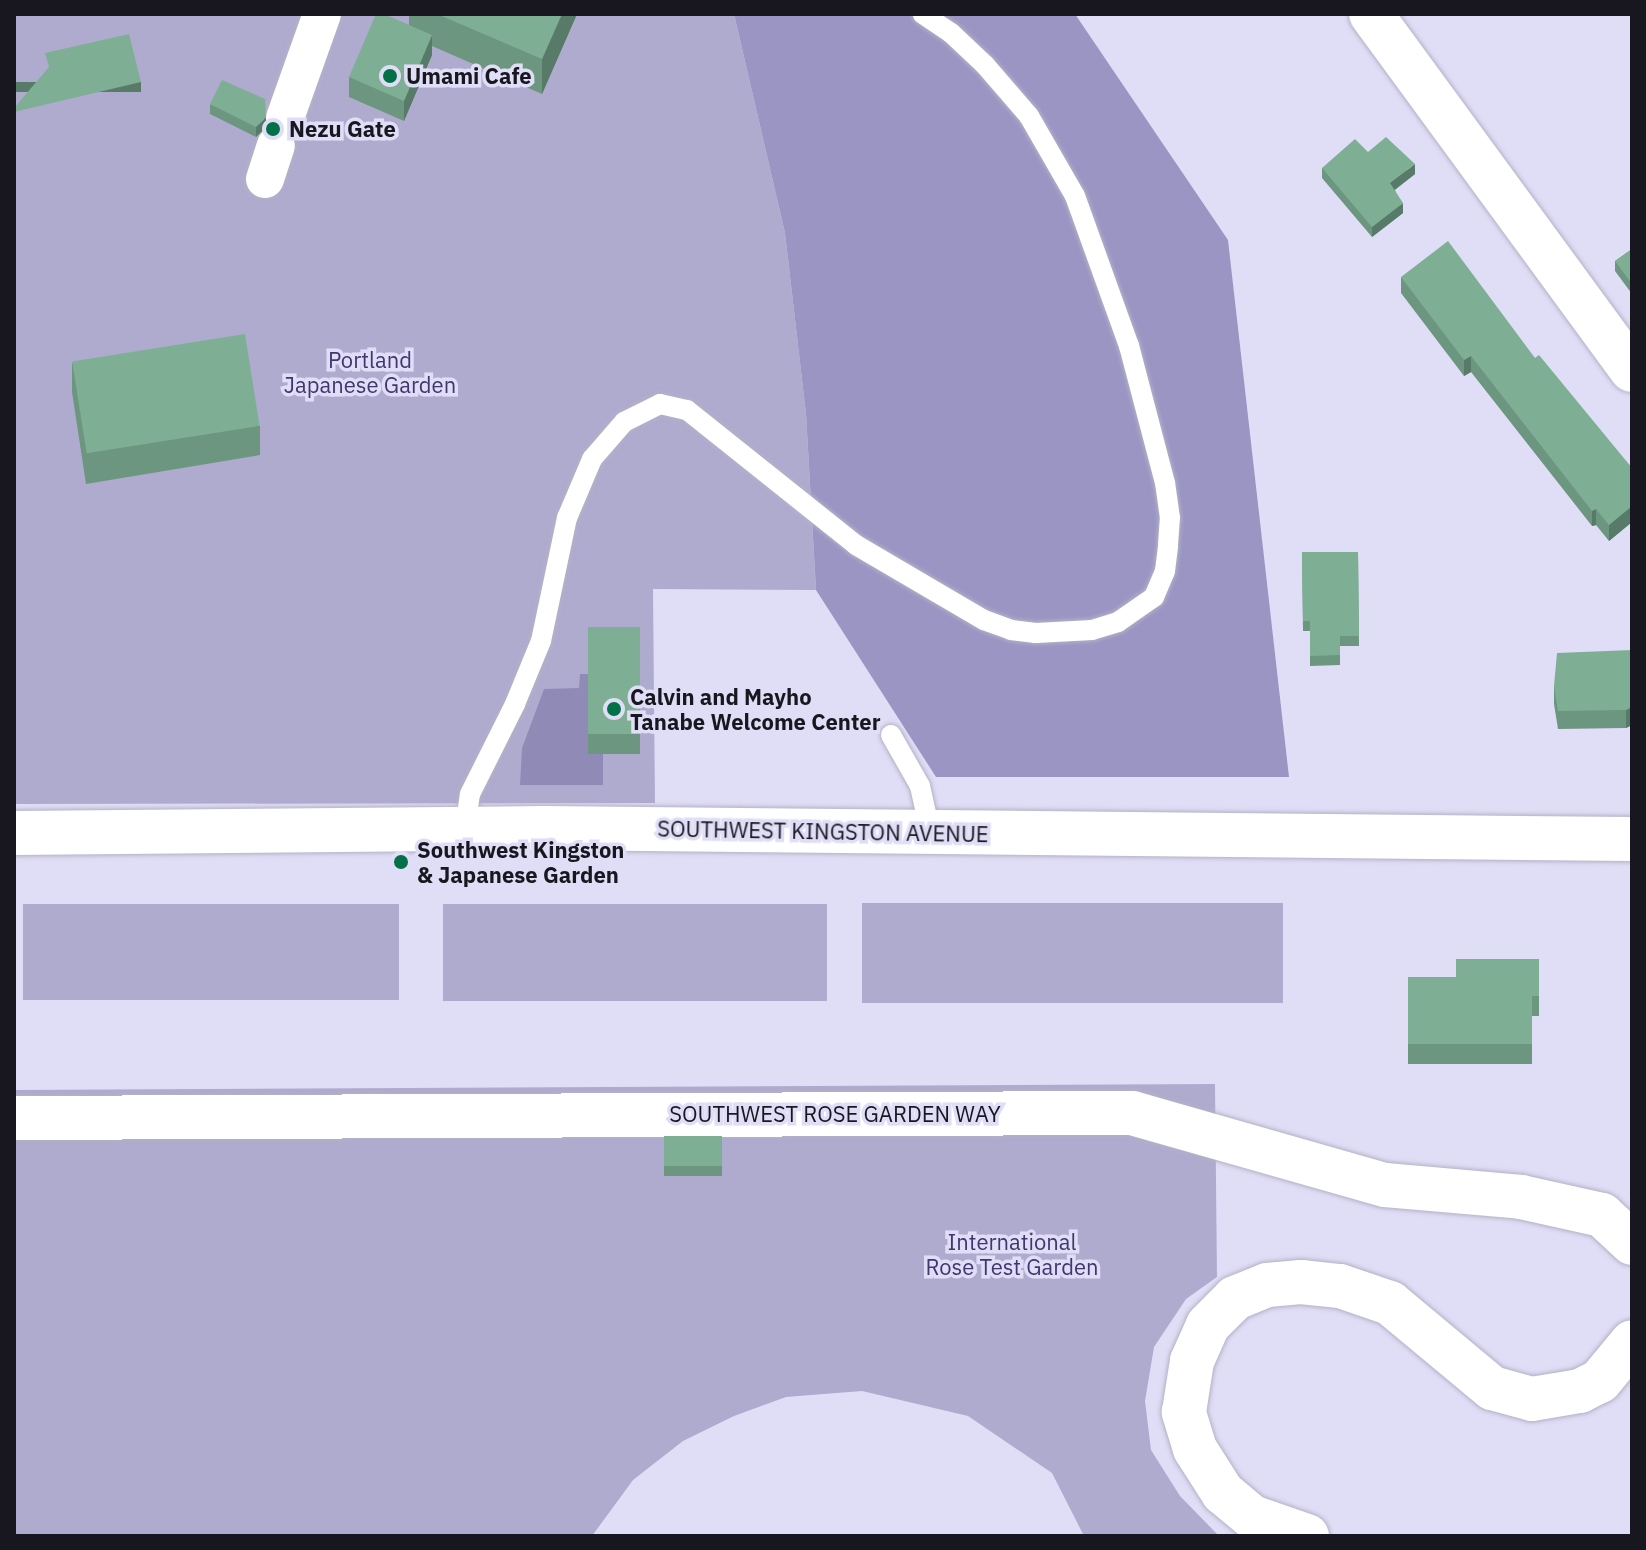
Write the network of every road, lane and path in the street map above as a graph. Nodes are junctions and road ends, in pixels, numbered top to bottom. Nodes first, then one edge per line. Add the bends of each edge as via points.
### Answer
1 (322, 14) edge
2 (923, 14) edge
3 (1371, 14) edge
4 (275, 148) dead end
5 (1631, 367) edge
6 (891, 735) dead end
7 (465, 829) junction
8 (930, 831) junction
9 (14, 833) edge
10 (1632, 839) edge
11 (14, 1118) edge
12 (1632, 1243) edge
13 (1632, 1342) edge
14 (1307, 1536) edge

1 - 4 street
2 - 7 lane via 951,33 1008,90 1052,150 1075,196 1129,346 1165,483 1168,545 1154,597 1118,622 1092,630 1036,633 984,620 856,545 687,410 660,404 624,422 592,459 567,518 541,641 470,794
3 - 5 street
6 - 8 lane via 920,786
7 - 8 street, SOUTHWEST KINGSTON AVENUE
7 - 9 street, SOUTHWEST KINGSTON AVENUE
8 - 10 street, SOUTHWEST KINGSTON AVENUE
11 - 12 street, SOUTHWEST ROSE GARDEN WAY via 1132,1113 1385,1185 1521,1197 1602,1215
13 - 14 street via 1600,1381 1580,1391 1532,1399 1492,1388 1390,1303 1340,1286 1301,1282 1267,1285 1235,1298 1208,1325 1192,1361 1184,1412 1195,1449 1223,1493 1252,1517

